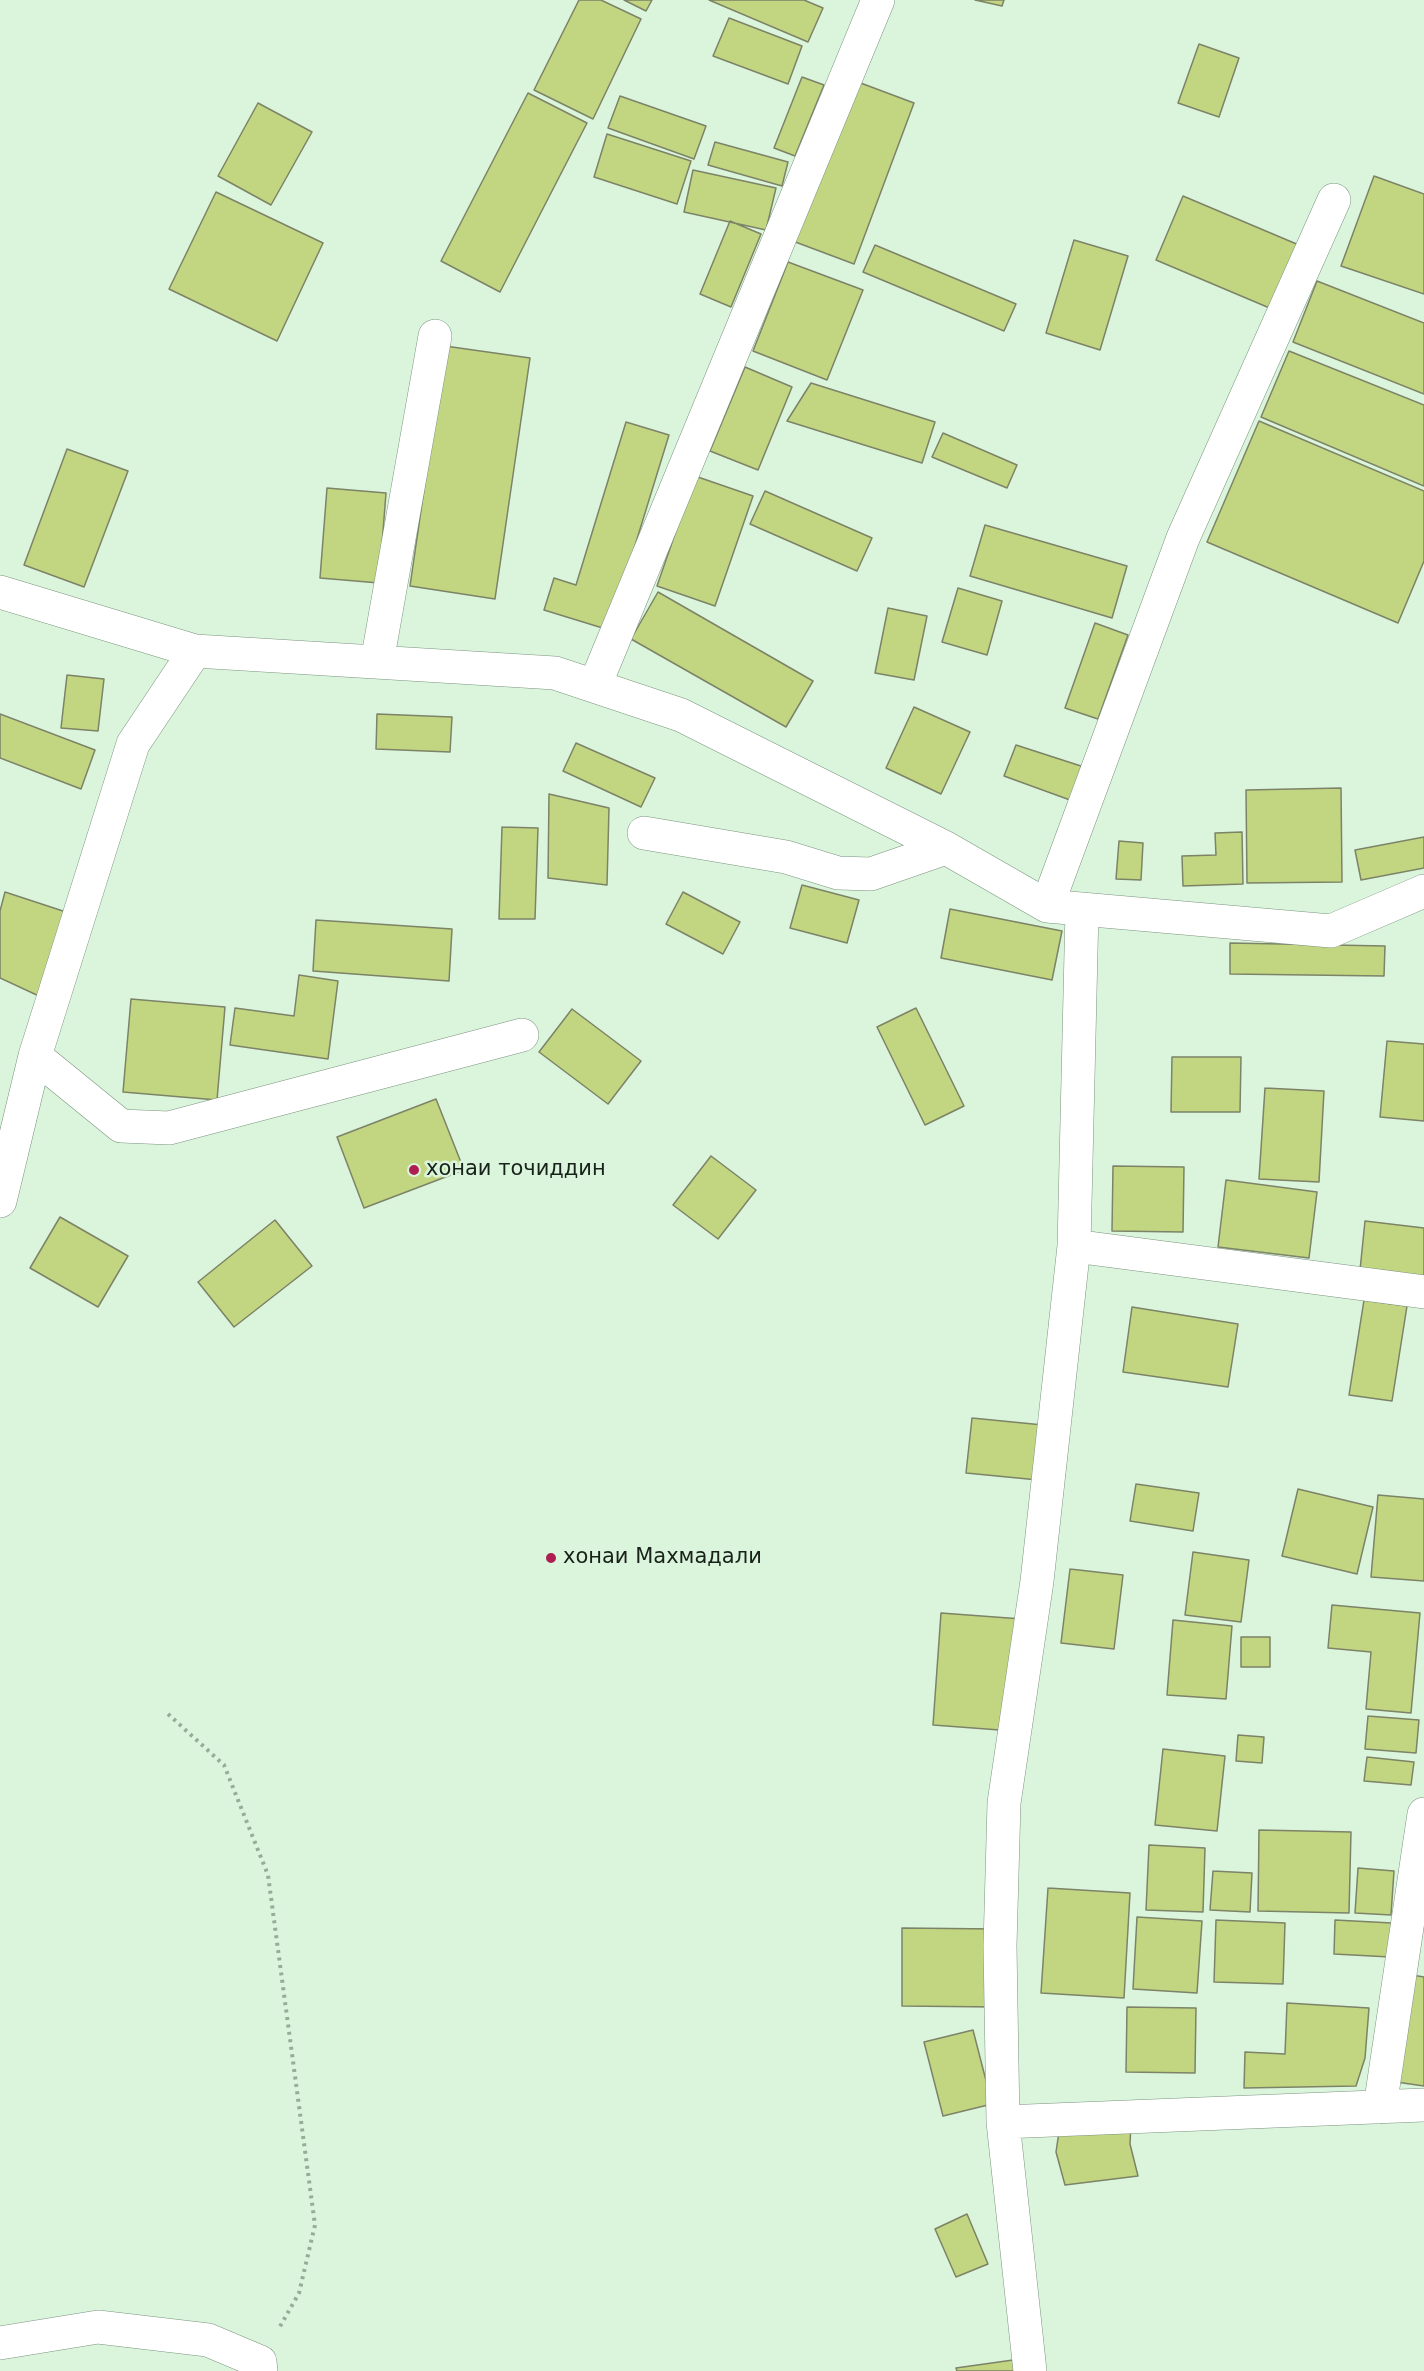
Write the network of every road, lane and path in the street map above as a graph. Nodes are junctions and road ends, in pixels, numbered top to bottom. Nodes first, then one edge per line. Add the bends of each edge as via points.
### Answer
1 (878, 0) edge
2 (1334, 200) dead end
3 (435, 336) dead end
4 (0, 592) edge
5 (195, 651) junction
6 (377, 662) junction
7 (595, 686) junction
8 (644, 833) dead end
9 (946, 848) junction
10 (1424, 891) edge
11 (1047, 906) junction
12 (1082, 910) junction
13 (522, 1035) dead end
14 (35, 1056) junction
15 (0, 1201) edge
16 (1074, 1246) junction
17 (1424, 1292) edge
18 (168, 1714) dead end
19 (1424, 1814) edge
20 (1424, 2105) edge
21 (1380, 2107) junction
22 (1003, 2122) junction
23 (0, 2343) edge
24 (260, 2367) edge
25 (1030, 2371) edge

1 - 7 street
2 - 11 street via 1183,538
3 - 6 street
4 - 5 street
5 - 6 street
5 - 14 street via 133,744
6 - 7 street via 555,674
7 - 9 street via 681,716
8 - 9 street via 786,857 838,873 871,874
9 - 11 street
10 - 12 street via 1331,931
11 - 12 street
12 - 16 street
13 - 14 street via 169,1128 121,1126
14 - 15 street
16 - 17 street
16 - 22 street via 1037,1581 1004,1803 1000,1946
18 - 24 path via 224,1765 268,1875 315,2225 299,2293
19 - 21 street
20 - 21 street
21 - 22 street
22 - 25 street
23 - 24 street via 98,2327 208,2340

